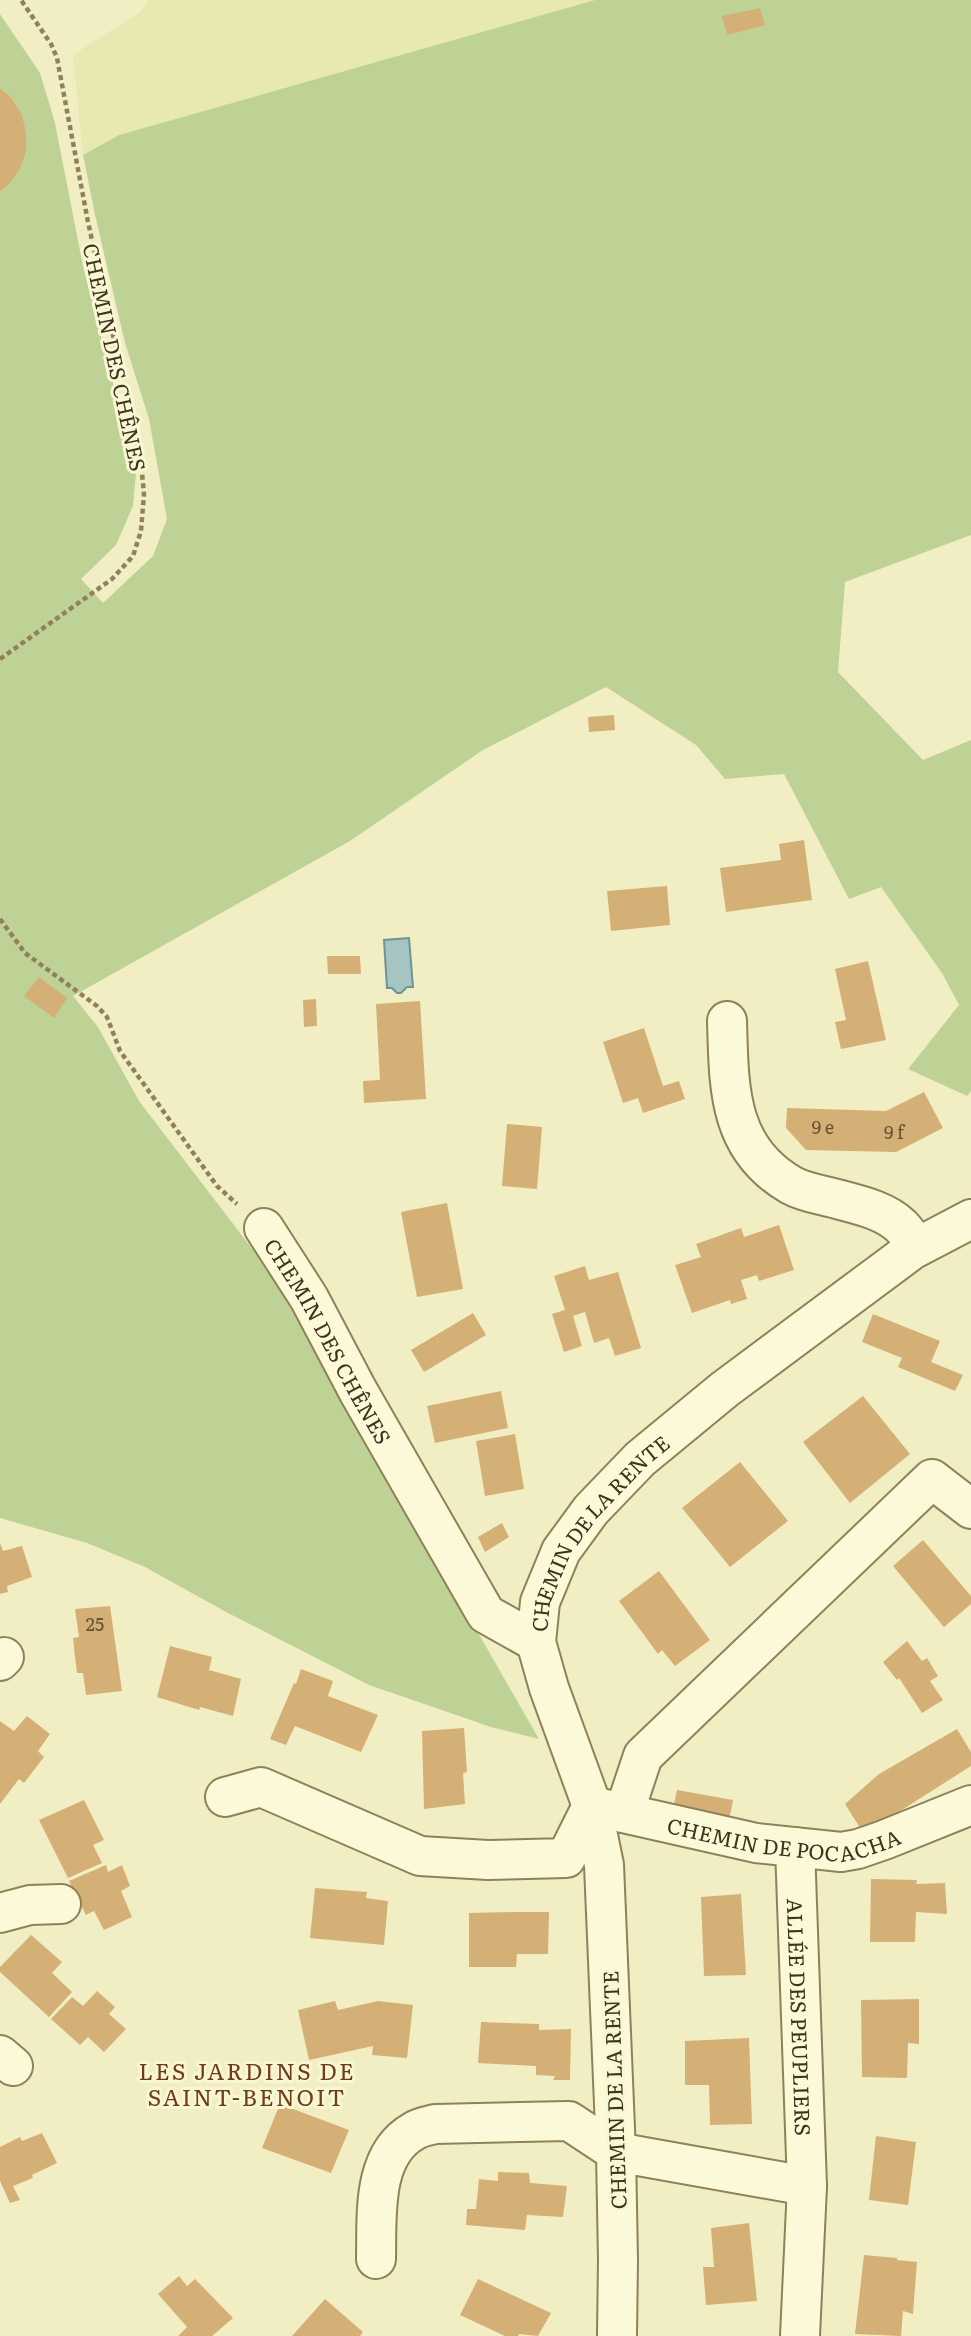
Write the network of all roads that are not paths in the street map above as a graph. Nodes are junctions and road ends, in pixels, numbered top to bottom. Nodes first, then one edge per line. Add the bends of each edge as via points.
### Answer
1 (727, 1021) dead end
2 (971, 1219) edge
3 (264, 1228) road end
4 (918, 1247) junction
5 (971, 1509) edge
6 (536, 1642) junction
7 (225, 1797) dead end
8 (971, 1804) edge
9 (608, 1810) junction
10 (795, 1847) junction
11 (61, 1904) dead end
12 (0, 1913) edge
13 (616, 2152) junction
14 (807, 2186) junction
15 (376, 2259) dead end
16 (617, 2336) edge
17 (800, 2336) edge

1 - 4 street via 729,1084 750,1149 793,1186 888,1217
2 - 4 street, CHEMIN DE LA RENTE
3 - 6 street, CHEMIN DES CHÊNES via 309,1298 486,1614
4 - 6 street, CHEMIN DE LA RENTE via 640,1459 591,1510 561,1551 540,1602
5 - 9 street via 932,1479 643,1756
6 - 9 street, CHEMIN DE LA RENTE via 549,1688
7 - 9 street via 261,1787 420,1856 488,1860 566,1858
8 - 10 street, CHEMIN DE POCACHA via 858,1849 841,1852
9 - 10 street, CHEMIN DE POCACHA
9 - 13 street, CHEMIN DE LA RENTE via 604,1865
10 - 14 street, ALLÉE DES PEUPLIERS
11 - 12 street via 30,1905
13 - 14 street
13 - 15 street via 569,2121 435,2124 414,2131 398,2143 387,2160 378,2191
13 - 16 street, CHEMIN DE LA RENTE
14 - 17 street, ALLÉE DES PEUPLIERS

